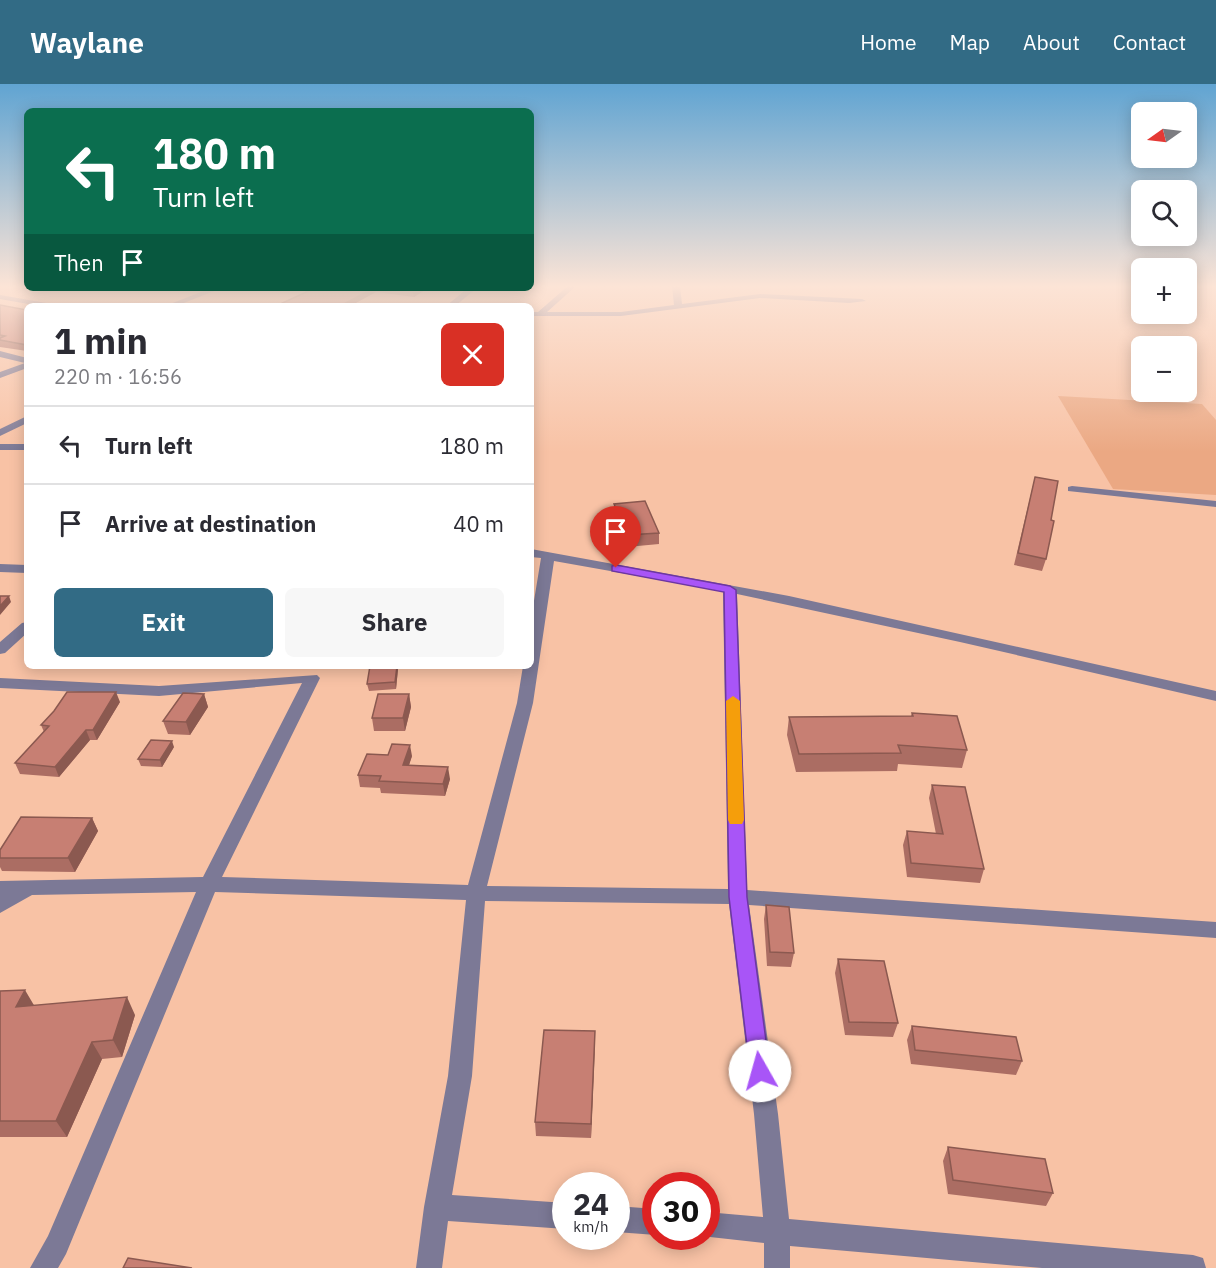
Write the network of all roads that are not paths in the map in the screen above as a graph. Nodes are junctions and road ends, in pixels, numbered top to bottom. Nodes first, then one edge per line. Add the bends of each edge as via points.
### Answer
1 (0, 354) edge
2 (24, 362) edge
3 (24, 364) edge
4 (0, 375) edge
5 (24, 421) edge
6 (0, 433) edge
7 (0, 447) edge
8 (24, 447) edge
9 (1072, 489) dead end
10 (1216, 504) edge
11 (534, 554) edge
12 (548, 556) junction
13 (0, 568) edge
14 (24, 569) edge
15 (730, 590) junction
16 (24, 629) edge
17 (534, 645) edge
18 (0, 650) edge
19 (530, 669) edge
20 (315, 672) edge
21 (0, 683) edge
22 (1216, 696) edge
23 (209, 884) junction
24 (29, 887) junction
25 (0, 888) edge
26 (476, 893) junction
27 (738, 897) junction
28 (0, 905) edge
29 (1216, 930) edge
30 (437, 1207) junction
31 (552, 1215) edge
32 (720, 1226) edge
33 (777, 1230) junction
34 (43, 1268) edge
35 (429, 1268) edge
36 (777, 1268) edge
37 (1193, 1268) edge

1 - 2 street
3 - 4 street
5 - 6 street
7 - 8 street
9 - 10 street
11 - 12 street
12 - 15 street
12 - 17 street
13 - 14 street
15 - 22 street
15 - 27 street
16 - 18 street
19 - 26 street
20 - 21 street via 159,691
20 - 23 street
23 - 24 street
23 - 26 street
23 - 34 street via 57,1245
24 - 25 street
24 - 28 street
26 - 27 street
26 - 30 street via 460,1076
27 - 29 street
27 - 33 street
30 - 31 street
30 - 35 street
32 - 33 street
33 - 36 street
33 - 37 street

